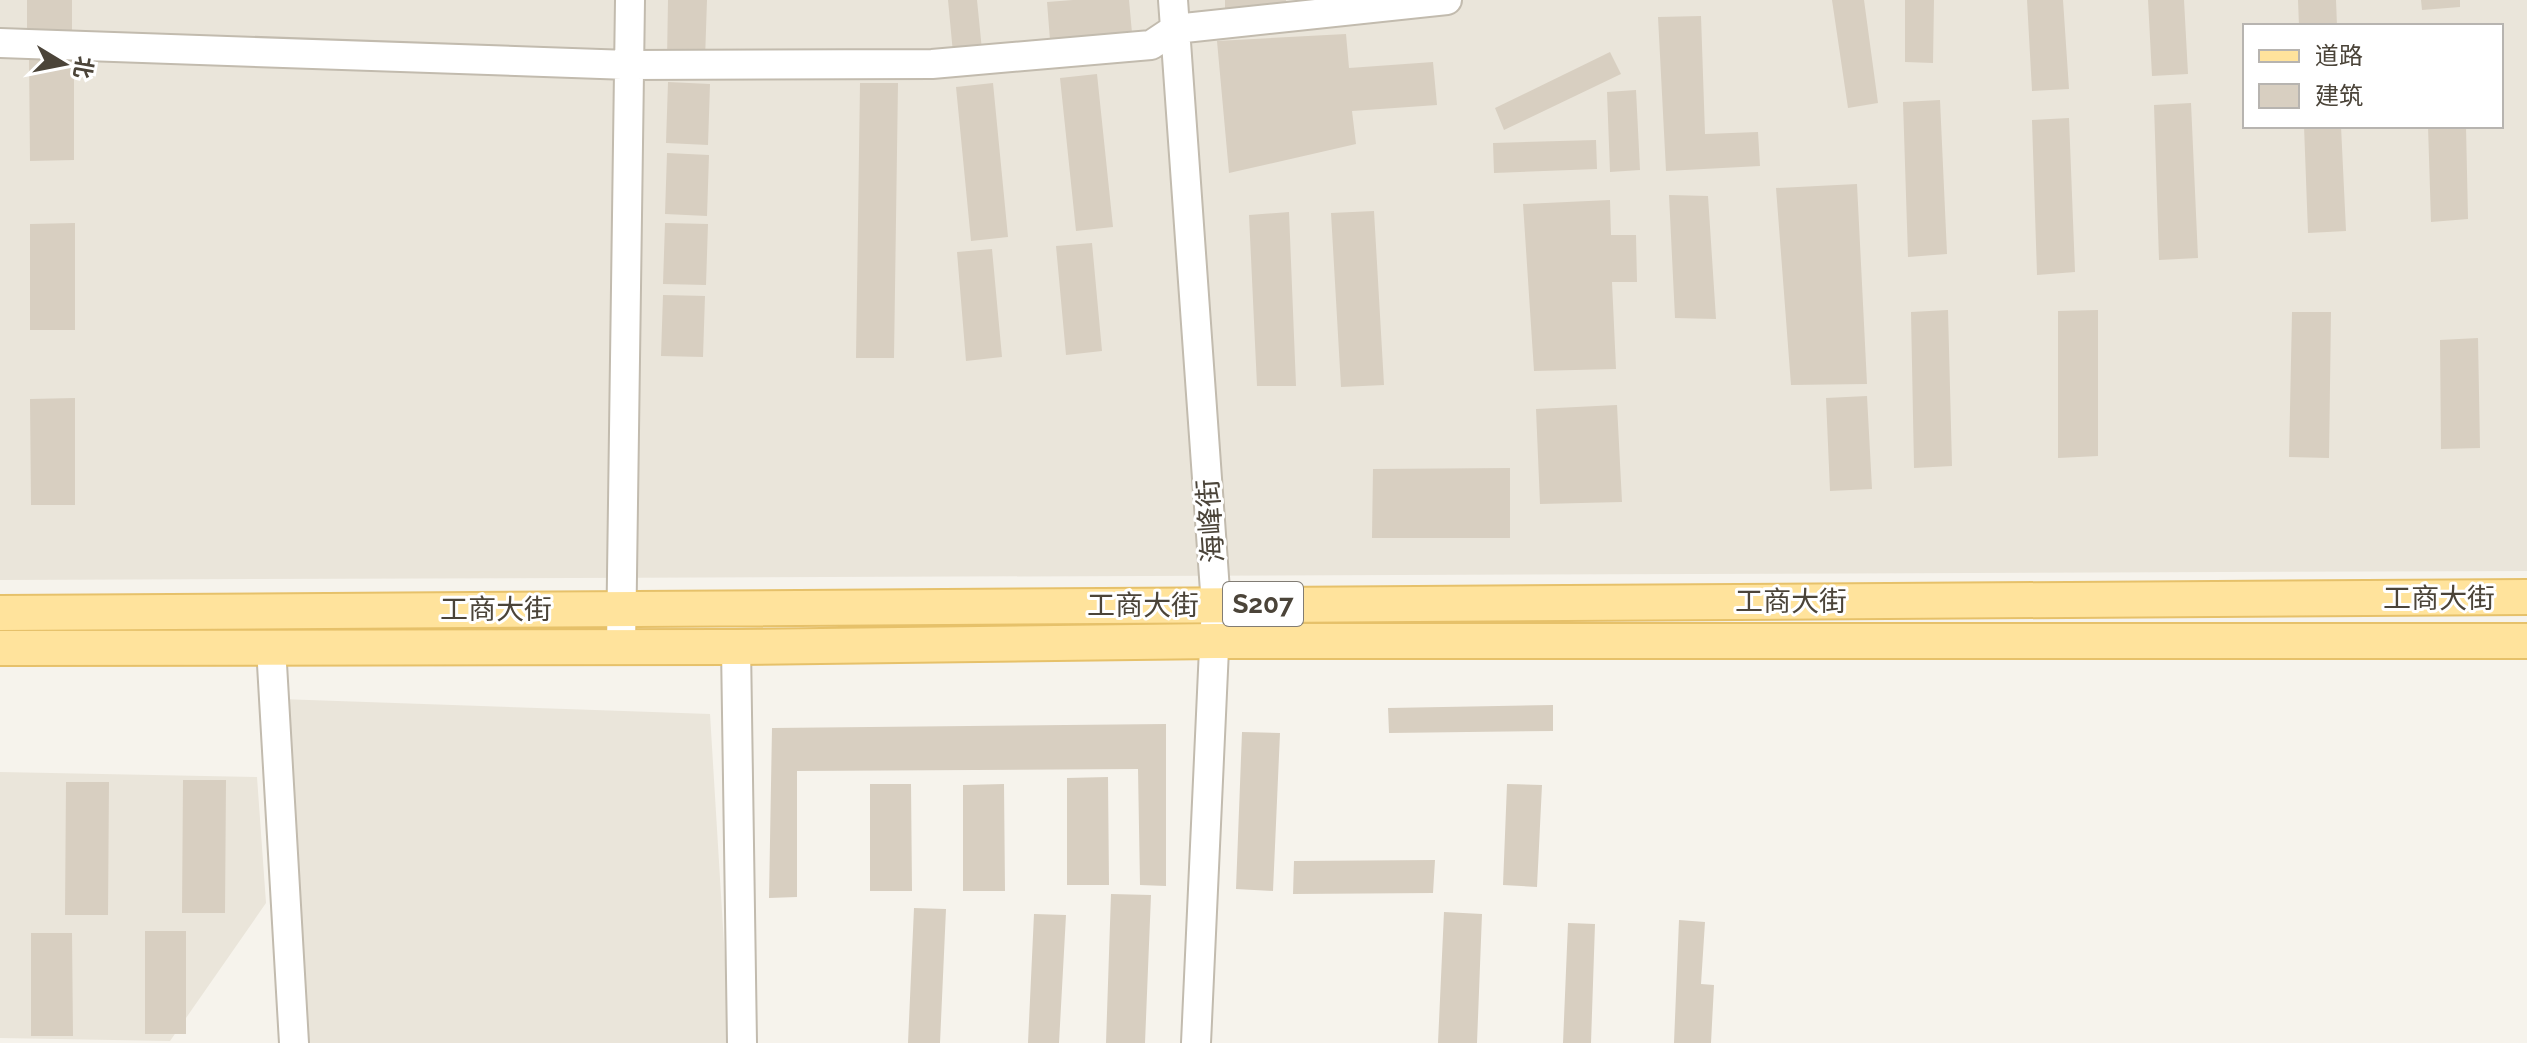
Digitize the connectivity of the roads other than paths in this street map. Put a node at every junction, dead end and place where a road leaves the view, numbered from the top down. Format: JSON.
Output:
{"nodes":[{"id":1,"x":630,"y":0,"type":"edge"},
{"id":2,"x":1173,"y":0,"type":"edge"},
{"id":3,"x":1447,"y":0,"type":"edge"},
{"id":4,"x":1175,"y":29,"type":"junction"},
{"id":5,"x":0,"y":43,"type":"edge"},
{"id":6,"x":629,"y":65,"type":"junction"},
{"id":7,"x":2527,"y":597,"type":"edge"},
{"id":8,"x":1216,"y":605,"type":"junction"},
{"id":9,"x":621,"y":608,"type":"junction"},
{"id":10,"x":0,"y":613,"type":"edge"},
{"id":11,"x":1215,"y":641,"type":"junction"},
{"id":12,"x":2527,"y":641,"type":"edge"},
{"id":13,"x":271,"y":647,"type":"junction"},
{"id":14,"x":621,"y":647,"type":"junction"},
{"id":15,"x":736,"y":647,"type":"junction"},
{"id":16,"x":0,"y":648,"type":"edge"},
{"id":17,"x":294,"y":1043,"type":"edge"},
{"id":18,"x":742,"y":1043,"type":"edge"},
{"id":19,"x":1196,"y":1043,"type":"edge"}],
"edges":[{"from":1,"to":6,"type":"street"},
{"from":2,"to":4,"type":"street","name":"海峰街"},
{"from":3,"to":4,"type":"street"},
{"from":4,"to":6,"type":"street"},
{"from":4,"to":8,"type":"street","name":"海峰街"},
{"from":5,"to":6,"type":"street"},
{"from":6,"to":9,"type":"street"},
{"from":7,"to":8,"type":"main road","name":"工商大街","number":"S207"},
{"from":8,"to":9,"type":"main road","name":"工商大街","number":"S207"},
{"from":8,"to":11,"type":"street","name":"海峰街"},
{"from":9,"to":10,"type":"main road","name":"工商大街","number":"S207"},
{"from":9,"to":14,"type":"street"},
{"from":11,"to":12,"type":"main road","name":"工商大街","number":"S207"},
{"from":11,"to":15,"type":"main road","name":"工商大街","number":"S207"},
{"from":11,"to":19,"type":"street","name":"海峰街"},
{"from":13,"to":14,"type":"main road","name":"工商大街","number":"S207"},
{"from":13,"to":16,"type":"main road","name":"工商大街","number":"S207"},
{"from":13,"to":17,"type":"street"},
{"from":14,"to":15,"type":"main road","name":"工商大街","number":"S207"},
{"from":15,"to":18,"type":"street"}]}
